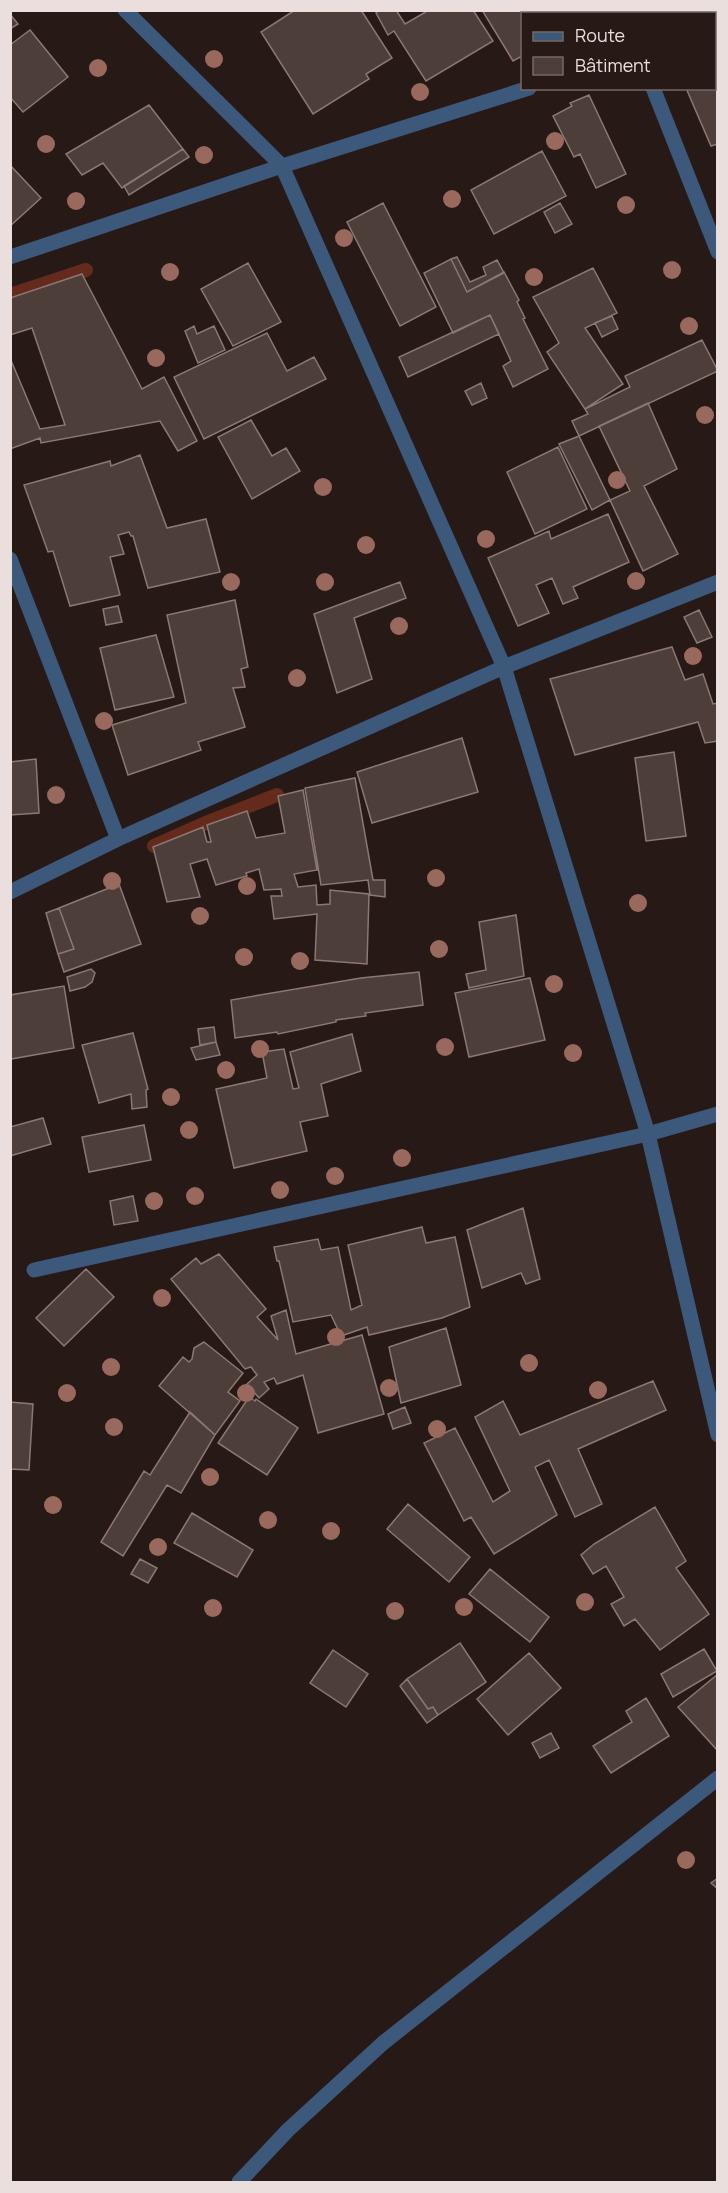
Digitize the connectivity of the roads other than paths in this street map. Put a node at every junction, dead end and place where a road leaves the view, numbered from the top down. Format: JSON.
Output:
{"nodes":[{"id":1,"x":125,"y":10,"type":"edge"},
{"id":2,"x":523,"y":90,"type":"edge"},
{"id":3,"x":654,"y":90,"type":"edge"},
{"id":4,"x":282,"y":166,"type":"junction"},
{"id":5,"x":717,"y":252,"type":"edge"},
{"id":6,"x":10,"y":257,"type":"edge"},
{"id":7,"x":10,"y":559,"type":"edge"},
{"id":8,"x":717,"y":582,"type":"edge"},
{"id":9,"x":504,"y":667,"type":"junction"},
{"id":10,"x":118,"y":839,"type":"junction"},
{"id":11,"x":10,"y":892,"type":"edge"},
{"id":12,"x":717,"y":1114,"type":"edge"},
{"id":13,"x":648,"y":1134,"type":"junction"},
{"id":14,"x":34,"y":1270,"type":"dead end"},
{"id":15,"x":717,"y":1435,"type":"edge"},
{"id":16,"x":717,"y":1778,"type":"edge"},
{"id":17,"x":239,"y":2182,"type":"edge"}],
"edges":[{"from":1,"to":4,"type":"street"},
{"from":2,"to":4,"type":"street"},
{"from":3,"to":5,"type":"street"},
{"from":4,"to":6,"type":"street"},
{"from":4,"to":9,"type":"street"},
{"from":7,"to":10,"type":"street"},
{"from":8,"to":9,"type":"street"},
{"from":9,"to":10,"type":"street"},
{"from":9,"to":13,"type":"street"},
{"from":10,"to":11,"type":"street"},
{"from":12,"to":13,"type":"street"},
{"from":13,"to":14,"type":"street"},
{"from":13,"to":15,"type":"street"},
{"from":16,"to":17,"type":"street"}]}
